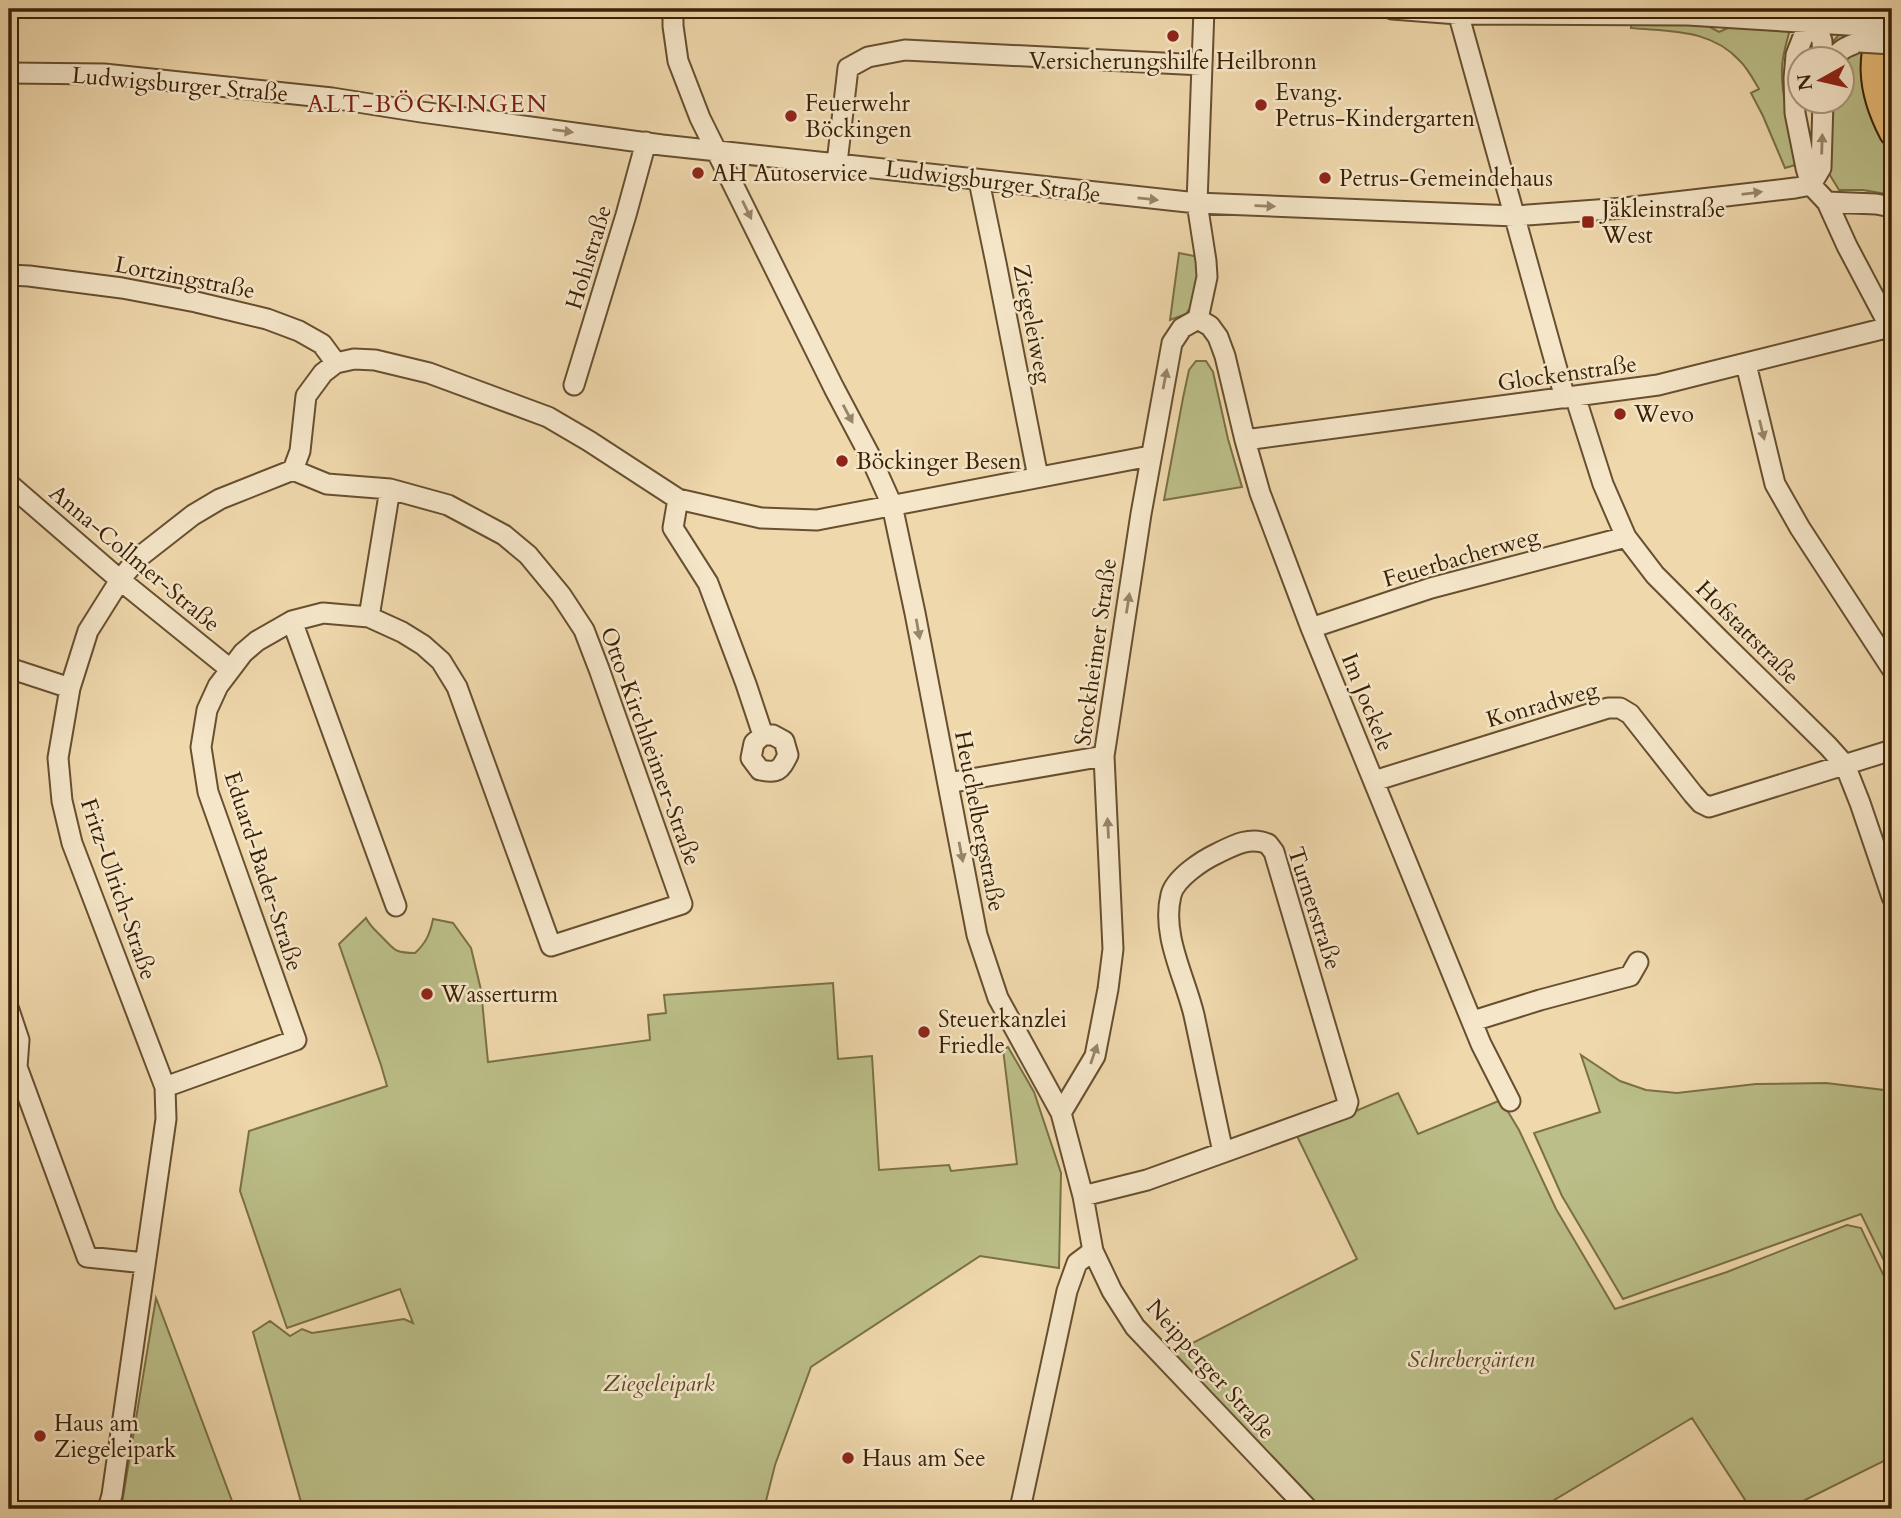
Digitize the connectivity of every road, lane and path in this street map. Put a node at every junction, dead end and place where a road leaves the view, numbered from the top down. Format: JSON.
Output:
{"nodes":[{"id":1,"x":673,"y":9,"type":"edge"},
{"id":2,"x":1205,"y":9,"type":"edge"},
{"id":3,"x":1392,"y":9,"type":"edge"},
{"id":4,"x":1892,"y":9,"type":"edge"},
{"id":5,"x":1457,"y":11,"type":"edge"},
{"id":6,"x":1687,"y":12,"type":"edge"},
{"id":7,"x":1816,"y":23,"type":"junction"},
{"id":8,"x":1892,"y":30,"type":"edge"},
{"id":9,"x":1861,"y":34,"type":"junction"},
{"id":10,"x":1892,"y":44,"type":"edge"},
{"id":11,"x":1822,"y":46,"type":"edge"},
{"id":12,"x":1847,"y":46,"type":"edge"},
{"id":13,"x":1202,"y":65,"type":"junction"},
{"id":14,"x":9,"y":73,"type":"edge"},
{"id":15,"x":1823,"y":116,"type":"edge"},
{"id":16,"x":1892,"y":133,"type":"edge"},
{"id":17,"x":646,"y":142,"type":"junction"},
{"id":18,"x":715,"y":150,"type":"junction"},
{"id":19,"x":837,"y":163,"type":"junction"},
{"id":20,"x":979,"y":181,"type":"junction"},
{"id":21,"x":1811,"y":185,"type":"junction"},
{"id":22,"x":1827,"y":202,"type":"junction"},
{"id":23,"x":1197,"y":204,"type":"junction"},
{"id":24,"x":1892,"y":207,"type":"edge"},
{"id":25,"x":1514,"y":216,"type":"junction"},
{"id":26,"x":9,"y":275,"type":"edge"},
{"id":27,"x":1198,"y":319,"type":"junction"},
{"id":28,"x":1891,"y":329,"type":"edge"},
{"id":29,"x":336,"y":363,"type":"junction"},
{"id":30,"x":1746,"y":364,"type":"junction"},
{"id":31,"x":574,"y":385,"type":"dead end"},
{"id":32,"x":1570,"y":397,"type":"junction"},
{"id":33,"x":1245,"y":440,"type":"junction"},
{"id":34,"x":1150,"y":456,"type":"junction"},
{"id":35,"x":293,"y":470,"type":"junction"},
{"id":36,"x":1038,"y":477,"type":"junction"},
{"id":37,"x":9,"y":484,"type":"edge"},
{"id":38,"x":390,"y":489,"type":"junction"},
{"id":39,"x":678,"y":499,"type":"junction"},
{"id":40,"x":892,"y":505,"type":"junction"},
{"id":41,"x":1626,"y":537,"type":"junction"},
{"id":42,"x":120,"y":580,"type":"junction"},
{"id":43,"x":369,"y":617,"type":"junction"},
{"id":44,"x":292,"y":621,"type":"junction"},
{"id":45,"x":1311,"y":628,"type":"junction"},
{"id":46,"x":9,"y":668,"type":"edge"},
{"id":47,"x":230,"y":669,"type":"junction"},
{"id":48,"x":1892,"y":669,"type":"edge"},
{"id":49,"x":70,"y":688,"type":"junction"},
{"id":50,"x":763,"y":735,"type":"dead end"},
{"id":51,"x":1892,"y":750,"type":"edge"},
{"id":52,"x":1104,"y":756,"type":"junction"},
{"id":53,"x":1845,"y":765,"type":"junction"},
{"id":54,"x":1374,"y":781,"type":"junction"},
{"id":55,"x":948,"y":783,"type":"junction"},
{"id":56,"x":1892,"y":897,"type":"edge"},
{"id":57,"x":396,"y":906,"type":"dead end"},
{"id":58,"x":551,"y":946,"type":"joint"},
{"id":59,"x":1639,"y":962,"type":"dead end"},
{"id":60,"x":9,"y":1010,"type":"edge"},
{"id":61,"x":1473,"y":1021,"type":"junction"},
{"id":62,"x":165,"y":1087,"type":"junction"},
{"id":63,"x":1510,"y":1101,"type":"dead end"},
{"id":64,"x":1061,"y":1113,"type":"junction"},
{"id":65,"x":1223,"y":1152,"type":"junction"},
{"id":66,"x":1083,"y":1196,"type":"junction"},
{"id":67,"x":1093,"y":1251,"type":"junction"},
{"id":68,"x":145,"y":1264,"type":"junction"},
{"id":69,"x":108,"y":1509,"type":"edge"},
{"id":70,"x":1020,"y":1509,"type":"edge"},
{"id":71,"x":1308,"y":1509,"type":"edge"}],
"edges":[{"from":1,"to":18,"type":"street"},
{"from":2,"to":13,"type":"street"},
{"from":3,"to":5,"type":"street"},
{"from":4,"to":16,"type":"main road"},
{"from":5,"to":6,"type":"street"},
{"from":5,"to":25,"type":"street","name":"Hofstattstraße"},
{"from":6,"to":7,"type":"street"},
{"from":7,"to":9,"type":"street"},
{"from":7,"to":11,"type":"street"},
{"from":7,"to":21,"type":"street"},
{"from":8,"to":9,"type":"street","bridge":true},
{"from":9,"to":10,"type":"street","bridge":true},
{"from":9,"to":12,"type":"street"},
{"from":13,"to":19,"type":"street"},
{"from":13,"to":23,"type":"street"},
{"from":14,"to":17,"type":"street","name":"Ludwigsburger Straße","one_way":true},
{"from":21,"to":15,"type":"street","one_way":true},
{"from":17,"to":18,"type":"street","name":"Ludwigsburger Straße"},
{"from":17,"to":31,"type":"street","name":"Hohlstraße"},
{"from":18,"to":19,"type":"street","name":"Ludwigsburger Straße"},
{"from":18,"to":40,"type":"street","name":"Heuchelbergstraße","one_way":true},
{"from":19,"to":20,"type":"street","name":"Ludwigsburger Straße"},
{"from":20,"to":23,"type":"street","name":"Ludwigsburger Straße","one_way":true},
{"from":20,"to":36,"type":"street","name":"Ziegeleiweg"},
{"from":21,"to":22,"type":"street"},
{"from":25,"to":21,"type":"street","name":"Ludwigsburger Straße","one_way":true},
{"from":22,"to":24,"type":"street"},
{"from":22,"to":28,"type":"street"},
{"from":23,"to":25,"type":"street","name":"Ludwigsburger Straße","one_way":true},
{"from":23,"to":27,"type":"street"},
{"from":25,"to":32,"type":"street","name":"Hofstattstraße"},
{"from":26,"to":29,"type":"street","name":"Lortzingstraße"},
{"from":27,"to":33,"type":"street","name":"Im Jockele"},
{"from":34,"to":27,"type":"street","name":"Stockheimer Straße","one_way":true},
{"from":28,"to":30,"type":"street","name":"Glockenstraße"},
{"from":29,"to":35,"type":"street"},
{"from":29,"to":39,"type":"street"},
{"from":30,"to":32,"type":"street","name":"Glockenstraße"},
{"from":30,"to":48,"type":"street","one_way":true},
{"from":32,"to":33,"type":"street","name":"Glockenstraße"},
{"from":32,"to":41,"type":"street","name":"Hofstattstraße"},
{"from":33,"to":45,"type":"street","name":"Im Jockele"},
{"from":34,"to":36,"type":"street"},
{"from":52,"to":34,"type":"street","name":"Stockheimer Straße","one_way":true},
{"from":35,"to":38,"type":"street","name":"Otto-Kirchheimer-Straße"},
{"from":35,"to":42,"type":"street","name":"Fritz-Ulrich-Straße"},
{"from":36,"to":40,"type":"street"},
{"from":37,"to":42,"type":"street","name":"Anna-Collmer-Straße"},
{"from":38,"to":43,"type":"street"},
{"from":38,"to":58,"type":"street","name":"Otto-Kirchheimer-Straße"},
{"from":39,"to":40,"type":"street"},
{"from":39,"to":50,"type":"street"},
{"from":40,"to":55,"type":"street","name":"Heuchelbergstraße","one_way":true},
{"from":41,"to":45,"type":"street","name":"Feuerbacherweg"},
{"from":41,"to":53,"type":"street","name":"Hofstattstraße"},
{"from":42,"to":47,"type":"street","name":"Anna-Collmer-Straße"},
{"from":42,"to":49,"type":"street","name":"Fritz-Ulrich-Straße"},
{"from":43,"to":44,"type":"street","name":"Eduard-Bader-Straße"},
{"from":43,"to":58,"type":"street","name":"Eduard-Bader-Straße"},
{"from":44,"to":47,"type":"street","name":"Eduard-Bader-Straße"},
{"from":44,"to":57,"type":"street"},
{"from":45,"to":54,"type":"street","name":"Im Jockele"},
{"from":46,"to":49,"type":"street"},
{"from":47,"to":62,"type":"street","name":"Eduard-Bader-Straße"},
{"from":49,"to":62,"type":"street","name":"Fritz-Ulrich-Straße"},
{"from":51,"to":53,"type":"street"},
{"from":52,"to":55,"type":"street"},
{"from":64,"to":52,"type":"street","name":"Stockheimer Straße","one_way":true},
{"from":53,"to":54,"type":"street","name":"Konradweg"},
{"from":53,"to":56,"type":"street","name":"Hofstattstraße"},
{"from":54,"to":61,"type":"street","name":"Im Jockele"},
{"from":55,"to":64,"type":"street","name":"Heuchelbergstraße","one_way":true},
{"from":59,"to":61,"type":"street"},
{"from":60,"to":68,"type":"street"},
{"from":61,"to":63,"type":"street","name":"Im Jockele"},
{"from":62,"to":68,"type":"street","name":"Fritz-Ulrich-Straße"},
{"from":64,"to":66,"type":"street","name":"Heuchelbergstraße"},
{"from":65,"to":65,"type":"street","name":"Turnerstraße"},
{"from":65,"to":66,"type":"street","name":"Turnerstraße"},
{"from":66,"to":67,"type":"street","name":"Heuchelbergstraße"},
{"from":67,"to":70,"type":"street"},
{"from":67,"to":71,"type":"street","name":"Neipperger Straße"},
{"from":68,"to":69,"type":"street","name":"Fritz-Ulrich-Straße"}]}
